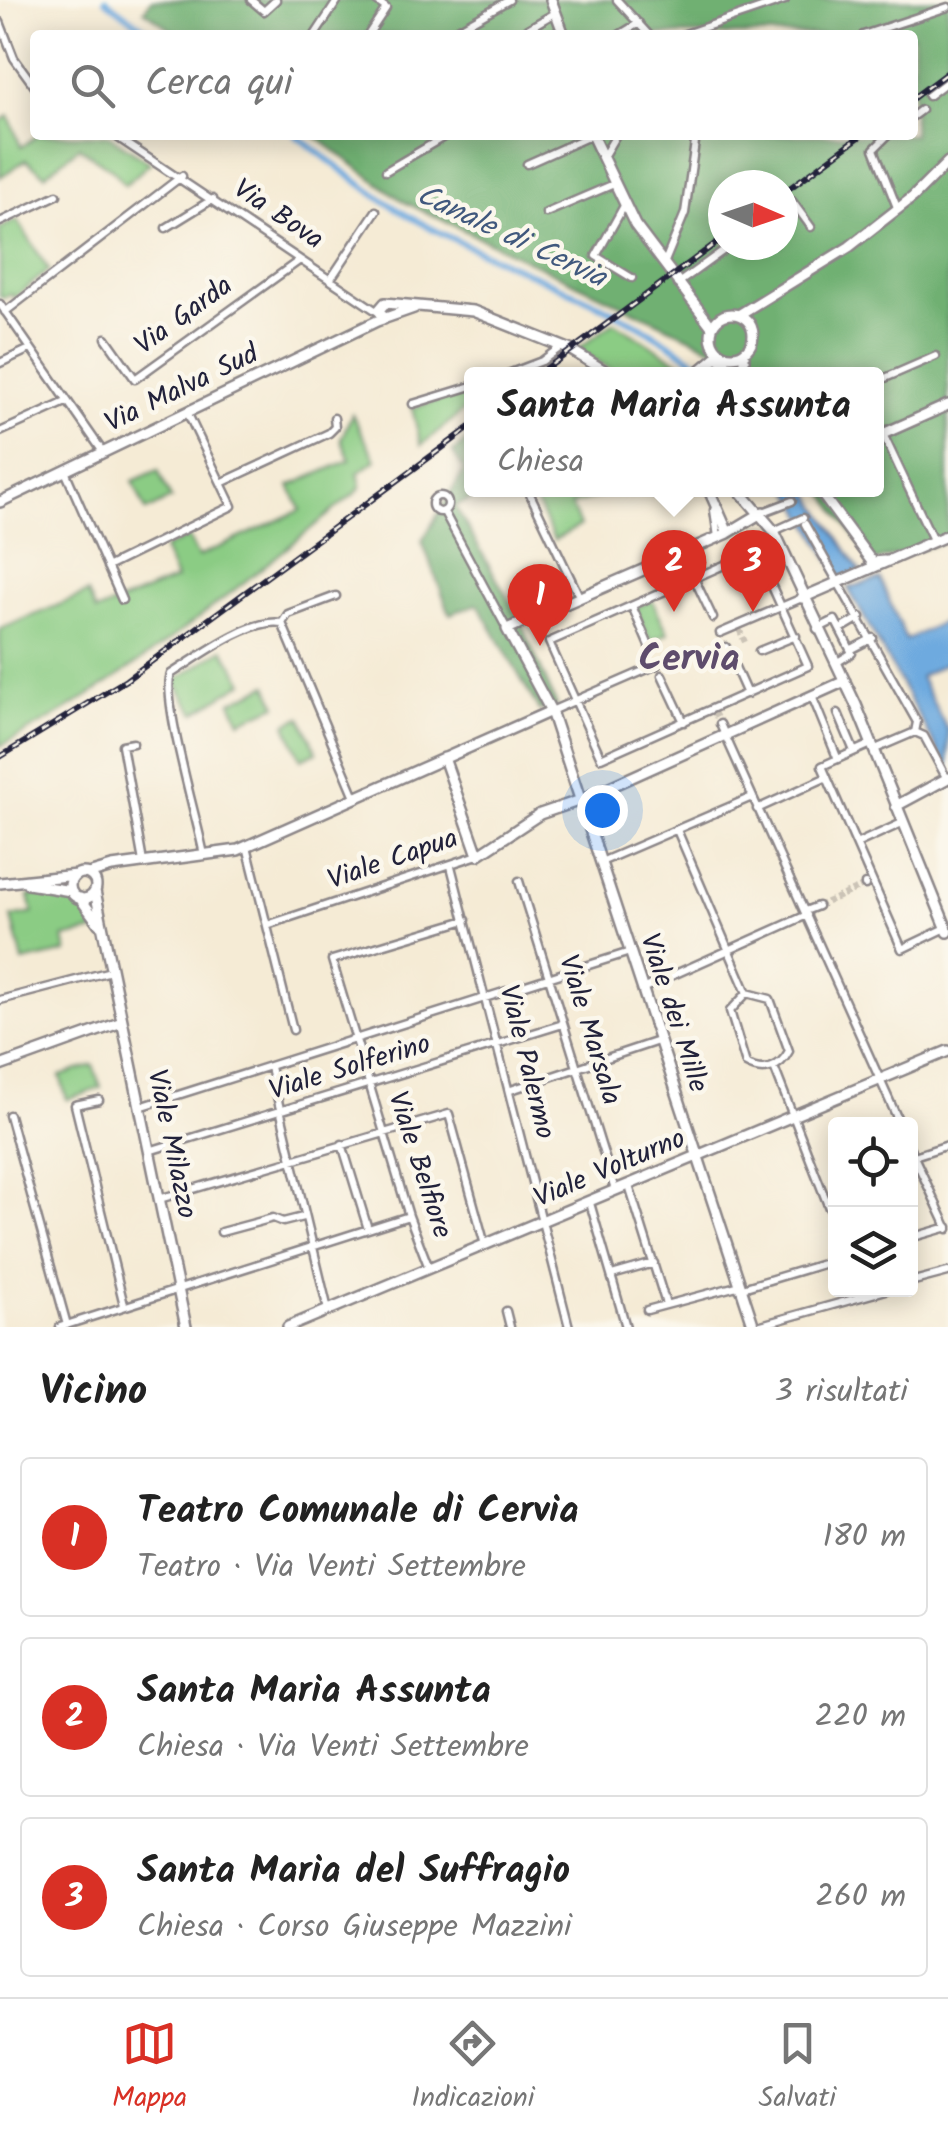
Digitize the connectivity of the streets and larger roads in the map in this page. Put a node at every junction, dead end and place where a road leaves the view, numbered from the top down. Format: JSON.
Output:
{"nodes":[{"id":1,"x":250,"y":0,"type":"edge"},
{"id":2,"x":276,"y":0,"type":"edge"},
{"id":3,"x":338,"y":0,"type":"edge"},
{"id":4,"x":375,"y":0,"type":"edge"},
{"id":5,"x":510,"y":0,"type":"edge"},
{"id":6,"x":551,"y":0,"type":"edge"},
{"id":7,"x":618,"y":0,"type":"edge"},
{"id":8,"x":785,"y":0,"type":"edge"},
{"id":9,"x":944,"y":5,"type":"edge"},
{"id":10,"x":556,"y":12,"type":"junction"},
{"id":11,"x":0,"y":22,"type":"edge"},
{"id":12,"x":640,"y":23,"type":"junction"},
{"id":13,"x":318,"y":30,"type":"edge"},
{"id":14,"x":371,"y":30,"type":"edge"},
{"id":15,"x":456,"y":30,"type":"edge"},
{"id":16,"x":526,"y":30,"type":"edge"},
{"id":17,"x":562,"y":30,"type":"edge"},
{"id":18,"x":627,"y":30,"type":"edge"},
{"id":19,"x":645,"y":30,"type":"edge"},
{"id":20,"x":697,"y":30,"type":"edge"},
{"id":21,"x":876,"y":30,"type":"edge"},
{"id":22,"x":30,"y":79,"type":"edge"},
{"id":23,"x":948,"y":81,"type":"edge"},
{"id":24,"x":928,"y":96,"type":"dead end"},
{"id":25,"x":921,"y":110,"type":"dead end"},
{"id":26,"x":918,"y":112,"type":"edge"},
{"id":27,"x":122,"y":140,"type":"edge"},
{"id":28,"x":439,"y":140,"type":"edge"},
{"id":29,"x":581,"y":140,"type":"edge"},
{"id":30,"x":594,"y":140,"type":"edge"},
{"id":31,"x":613,"y":140,"type":"edge"},
{"id":32,"x":695,"y":140,"type":"edge"},
{"id":33,"x":883,"y":140,"type":"edge"},
{"id":34,"x":603,"y":158,"type":"junction"},
{"id":35,"x":948,"y":162,"type":"edge"},
{"id":36,"x":526,"y":164,"type":"dead end"},
{"id":37,"x":386,"y":171,"type":"dead end"},
{"id":38,"x":182,"y":176,"type":"junction"},
{"id":39,"x":614,"y":184,"type":"junction"},
{"id":40,"x":56,"y":194,"type":"dead end"},
{"id":41,"x":213,"y":199,"type":"junction"},
{"id":42,"x":625,"y":204,"type":"junction"},
{"id":43,"x":798,"y":209,"type":"edge"},
{"id":44,"x":898,"y":210,"type":"junction"},
{"id":45,"x":376,"y":211,"type":"dead end"},
{"id":46,"x":546,"y":213,"type":"dead end"},
{"id":47,"x":0,"y":222,"type":"edge"},
{"id":48,"x":811,"y":227,"type":"dead end"},
{"id":49,"x":166,"y":228,"type":"dead end"},
{"id":50,"x":644,"y":238,"type":"junction"},
{"id":51,"x":300,"y":260,"type":"junction"},
{"id":52,"x":710,"y":260,"type":"edge"},
{"id":53,"x":664,"y":265,"type":"junction"},
{"id":54,"x":332,"y":277,"type":"junction"},
{"id":55,"x":632,"y":278,"type":"dead end"},
{"id":56,"x":676,"y":284,"type":"junction"},
{"id":57,"x":3,"y":308,"type":"edge"},
{"id":58,"x":754,"y":308,"type":"junction"},
{"id":59,"x":698,"y":310,"type":"junction"},
{"id":60,"x":387,"y":311,"type":"junction"},
{"id":61,"x":740,"y":314,"type":"junction"},
{"id":62,"x":719,"y":318,"type":"junction"},
{"id":63,"x":750,"y":324,"type":"junction"},
{"id":64,"x":712,"y":328,"type":"junction"},
{"id":65,"x":106,"y":338,"type":"dead end"},
{"id":66,"x":562,"y":346,"type":"junction"},
{"id":67,"x":30,"y":348,"type":"junction"},
{"id":68,"x":719,"y":353,"type":"junction"},
{"id":69,"x":744,"y":353,"type":"junction"},
{"id":70,"x":936,"y":356,"type":"dead end"},
{"id":71,"x":0,"y":362,"type":"edge"},
{"id":72,"x":526,"y":367,"type":"edge"},
{"id":73,"x":598,"y":367,"type":"edge"},
{"id":74,"x":704,"y":367,"type":"edge"},
{"id":75,"x":734,"y":367,"type":"edge"},
{"id":76,"x":734,"y":367,"type":"edge"},
{"id":77,"x":742,"y":367,"type":"edge"},
{"id":78,"x":884,"y":379,"type":"edge"},
{"id":79,"x":464,"y":388,"type":"edge"},
{"id":80,"x":66,"y":402,"type":"junction"},
{"id":81,"x":413,"y":404,"type":"dead end"},
{"id":82,"x":948,"y":406,"type":"edge"},
{"id":83,"x":188,"y":412,"type":"junction"},
{"id":84,"x":334,"y":418,"type":"dead end"},
{"id":85,"x":0,"y":432,"type":"edge"},
{"id":86,"x":884,"y":434,"type":"edge"},
{"id":87,"x":884,"y":444,"type":"edge"},
{"id":88,"x":103,"y":452,"type":"junction"},
{"id":89,"x":65,"y":471,"type":"junction"},
{"id":90,"x":221,"y":483,"type":"junction"},
{"id":91,"x":531,"y":497,"type":"edge"},
{"id":92,"x":712,"y":497,"type":"edge"},
{"id":93,"x":747,"y":497,"type":"edge"},
{"id":94,"x":823,"y":497,"type":"edge"},
{"id":95,"x":792,"y":500,"type":"dead end"},
{"id":96,"x":0,"y":502,"type":"edge"},
{"id":97,"x":444,"y":512,"type":"dead end"},
{"id":98,"x":763,"y":512,"type":"junction"},
{"id":99,"x":774,"y":531,"type":"junction"},
{"id":100,"x":723,"y":535,"type":"junction"},
{"id":101,"x":948,"y":535,"type":"edge"},
{"id":102,"x":934,"y":542,"type":"junction"},
{"id":103,"x":890,"y":561,"type":"junction"},
{"id":104,"x":108,"y":568,"type":"junction"},
{"id":105,"x":694,"y":578,"type":"junction"},
{"id":106,"x":840,"y":582,"type":"junction"},
{"id":107,"x":336,"y":596,"type":"dead end"},
{"id":108,"x":802,"y":598,"type":"junction"},
{"id":109,"x":581,"y":599,"type":"junction"},
{"id":110,"x":122,"y":600,"type":"dead end"},
{"id":111,"x":632,"y":606,"type":"junction"},
{"id":112,"x":782,"y":607,"type":"junction"},
{"id":113,"x":861,"y":617,"type":"junction"},
{"id":114,"x":713,"y":618,"type":"dead end"},
{"id":115,"x":282,"y":623,"type":"junction"},
{"id":116,"x":507,"y":629,"type":"junction"},
{"id":117,"x":817,"y":629,"type":"junction"},
{"id":118,"x":842,"y":629,"type":"junction"},
{"id":119,"x":720,"y":633,"type":"dead end"},
{"id":120,"x":796,"y":636,"type":"junction"},
{"id":121,"x":872,"y":638,"type":"junction"},
{"id":122,"x":649,"y":646,"type":"dead end"},
{"id":123,"x":726,"y":646,"type":"dead end"},
{"id":124,"x":852,"y":649,"type":"junction"},
{"id":125,"x":759,"y":652,"type":"dead end"},
{"id":126,"x":836,"y":663,"type":"junction"},
{"id":127,"x":657,"y":665,"type":"dead end"},
{"id":128,"x":662,"y":675,"type":"dead end"},
{"id":129,"x":845,"y":681,"type":"junction"},
{"id":130,"x":747,"y":694,"type":"junction"},
{"id":131,"x":812,"y":695,"type":"junction"},
{"id":132,"x":575,"y":702,"type":"junction"},
{"id":133,"x":551,"y":712,"type":"junction"},
{"id":134,"x":838,"y":713,"type":"dead end"},
{"id":135,"x":684,"y":722,"type":"junction"},
{"id":136,"x":722,"y":729,"type":"junction"},
{"id":137,"x":915,"y":732,"type":"junction"},
{"id":138,"x":133,"y":743,"type":"dead end"},
{"id":139,"x":872,"y":747,"type":"junction"},
{"id":140,"x":854,"y":751,"type":"junction"},
{"id":141,"x":836,"y":755,"type":"dead end"},
{"id":142,"x":444,"y":758,"type":"junction"},
{"id":143,"x":827,"y":777,"type":"junction"},
{"id":144,"x":948,"y":779,"type":"edge"},
{"id":145,"x":752,"y":798,"type":"junction"},
{"id":146,"x":356,"y":799,"type":"junction"},
{"id":147,"x":581,"y":800,"type":"junction"},
{"id":148,"x":896,"y":806,"type":"junction"},
{"id":149,"x":757,"y":809,"type":"junction"},
{"id":150,"x":902,"y":823,"type":"junction"},
{"id":151,"x":676,"y":830,"type":"junction"},
{"id":152,"x":856,"y":844,"type":"junction"},
{"id":153,"x":247,"y":846,"type":"junction"},
{"id":154,"x":204,"y":855,"type":"junction"},
{"id":155,"x":478,"y":855,"type":"junction"},
{"id":156,"x":601,"y":862,"type":"junction"},
{"id":157,"x":141,"y":864,"type":"junction"},
{"id":158,"x":451,"y":866,"type":"junction"},
{"id":159,"x":82,"y":875,"type":"junction"},
{"id":160,"x":519,"y":880,"type":"dead end"},
{"id":161,"x":2,"y":883,"type":"edge"},
{"id":162,"x":95,"y":888,"type":"junction"},
{"id":163,"x":75,"y":894,"type":"junction"},
{"id":164,"x":818,"y":906,"type":"tunnel mouth"},
{"id":165,"x":806,"y":913,"type":"junction"},
{"id":166,"x":466,"y":920,"type":"junction"},
{"id":167,"x":267,"y":925,"type":"junction"},
{"id":168,"x":947,"y":930,"type":"edge"},
{"id":169,"x":105,"y":941,"type":"junction"},
{"id":170,"x":728,"y":951,"type":"junction"},
{"id":171,"x":630,"y":952,"type":"junction"},
{"id":172,"x":111,"y":971,"type":"junction"},
{"id":173,"x":550,"y":980,"type":"junction"},
{"id":174,"x":642,"y":988,"type":"junction"},
{"id":175,"x":748,"y":993,"type":"junction"},
{"id":176,"x":0,"y":1000,"type":"edge"},
{"id":177,"x":487,"y":1001,"type":"junction"},
{"id":178,"x":122,"y":1022,"type":"junction"},
{"id":179,"x":563,"y":1024,"type":"junction"},
{"id":180,"x":293,"y":1030,"type":"dead end"},
{"id":181,"x":658,"y":1041,"type":"junction"},
{"id":182,"x":357,"y":1042,"type":"junction"},
{"id":183,"x":499,"y":1047,"type":"junction"},
{"id":184,"x":948,"y":1050,"type":"edge"},
{"id":185,"x":0,"y":1066,"type":"edge"},
{"id":186,"x":270,"y":1067,"type":"junction"},
{"id":187,"x":774,"y":1068,"type":"junction"},
{"id":188,"x":578,"y":1070,"type":"junction"},
{"id":189,"x":881,"y":1082,"type":"junction"},
{"id":190,"x":370,"y":1085,"type":"junction"},
{"id":191,"x":511,"y":1090,"type":"junction"},
{"id":192,"x":100,"y":1100,"type":"dead end"},
{"id":193,"x":140,"y":1107,"type":"junction"},
{"id":194,"x":279,"y":1113,"type":"junction"},
{"id":195,"x":9,"y":1114,"type":"dead end"},
{"id":196,"x":794,"y":1117,"type":"junction"},
{"id":197,"x":897,"y":1117,"type":"edge"},
{"id":198,"x":384,"y":1131,"type":"junction"},
{"id":199,"x":342,"y":1144,"type":"junction"},
{"id":200,"x":948,"y":1145,"type":"edge"},
{"id":201,"x":149,"y":1151,"type":"junction"},
{"id":202,"x":918,"y":1151,"type":"edge"},
{"id":203,"x":696,"y":1157,"type":"junction"},
{"id":204,"x":289,"y":1160,"type":"junction"},
{"id":205,"x":918,"y":1164,"type":"edge"},
{"id":206,"x":630,"y":1186,"type":"junction"},
{"id":207,"x":616,"y":1192,"type":"junction"},
{"id":208,"x":159,"y":1199,"type":"junction"},
{"id":209,"x":590,"y":1203,"type":"junction"},
{"id":210,"x":829,"y":1207,"type":"edge"},
{"id":211,"x":409,"y":1216,"type":"junction"},
{"id":212,"x":303,"y":1217,"type":"junction"},
{"id":213,"x":542,"y":1222,"type":"junction"},
{"id":214,"x":948,"y":1227,"type":"edge"},
{"id":215,"x":368,"y":1229,"type":"junction"},
{"id":216,"x":222,"y":1232,"type":"dead end"},
{"id":217,"x":918,"y":1236,"type":"edge"},
{"id":218,"x":485,"y":1245,"type":"junction"},
{"id":219,"x":310,"y":1246,"type":"junction"},
{"id":220,"x":828,"y":1262,"type":"edge"},
{"id":221,"x":654,"y":1263,"type":"junction"},
{"id":222,"x":429,"y":1268,"type":"junction"},
{"id":223,"x":948,"y":1272,"type":"edge"},
{"id":224,"x":611,"y":1275,"type":"junction"},
{"id":225,"x":918,"y":1280,"type":"edge"},
{"id":226,"x":178,"y":1288,"type":"junction"},
{"id":227,"x":738,"y":1288,"type":"junction"},
{"id":228,"x":861,"y":1297,"type":"edge"},
{"id":229,"x":666,"y":1304,"type":"junction"},
{"id":230,"x":124,"y":1306,"type":"junction"},
{"id":231,"x":328,"y":1310,"type":"junction"},
{"id":232,"x":647,"y":1310,"type":"dead end"},
{"id":233,"x":506,"y":1311,"type":"dead end"},
{"id":234,"x":65,"y":1326,"type":"edge"},
{"id":235,"x":186,"y":1327,"type":"edge"},
{"id":236,"x":288,"y":1327,"type":"edge"},
{"id":237,"x":510,"y":1327,"type":"edge"},
{"id":238,"x":569,"y":1327,"type":"edge"},
{"id":239,"x":626,"y":1327,"type":"edge"},
{"id":240,"x":754,"y":1327,"type":"edge"}],
"edges":[{"from":1,"to":2,"type":"street"},
{"from":3,"to":13,"type":"street"},
{"from":4,"to":14,"type":"street"},
{"from":5,"to":15,"type":"street"},
{"from":6,"to":10,"type":"street"},
{"from":7,"to":12,"type":"street"},
{"from":8,"to":20,"type":"street"},
{"from":9,"to":21,"type":"street"},
{"from":10,"to":16,"type":"street"},
{"from":10,"to":17,"type":"street"},
{"from":11,"to":22,"type":"street"},
{"from":12,"to":18,"type":"street"},
{"from":12,"to":19,"type":"street"},
{"from":23,"to":24,"type":"street"},
{"from":25,"to":26,"type":"street"},
{"from":27,"to":38,"type":"street","name":"Via Bova"},
{"from":28,"to":37,"type":"street"},
{"from":29,"to":36,"type":"street"},
{"from":30,"to":34,"type":"street"},
{"from":31,"to":34,"type":"street"},
{"from":32,"to":53,"type":"street"},
{"from":33,"to":44,"type":"street"},
{"from":34,"to":39,"type":"street"},
{"from":35,"to":44,"type":"street"},
{"from":38,"to":41,"type":"street","name":"Via Bova"},
{"from":38,"to":57,"type":"street"},
{"from":39,"to":42,"type":"street"},
{"from":39,"to":46,"type":"street"},
{"from":40,"to":47,"type":"street"},
{"from":41,"to":49,"type":"street"},
{"from":41,"to":51,"type":"street","name":"Via Bova"},
{"from":42,"to":50,"type":"street"},
{"from":42,"to":55,"type":"street"},
{"from":43,"to":48,"type":"street"},
{"from":44,"to":58,"type":"street"},
{"from":45,"to":54,"type":"street"},
{"from":50,"to":53,"type":"street"},
{"from":50,"to":56,"type":"street"},
{"from":51,"to":54,"type":"street","name":"Via Bova"},
{"from":51,"to":65,"type":"street","name":"Via Garda"},
{"from":52,"to":56,"type":"street"},
{"from":53,"to":56,"type":"street"},
{"from":54,"to":60,"type":"street","name":"Via Bova"},
{"from":56,"to":59,"type":"street"},
{"from":57,"to":67,"type":"street"},
{"from":58,"to":61,"type":"street"},
{"from":58,"to":63,"type":"street"},
{"from":59,"to":62,"type":"street"},
{"from":59,"to":64,"type":"street"},
{"from":60,"to":66,"type":"street","name":"Via Malva Sud"},
{"from":60,"to":83,"type":"street","name":"Via Malva Sud"},
{"from":61,"to":62,"type":"street"},
{"from":61,"to":63,"type":"street"},
{"from":62,"to":64,"type":"street"},
{"from":63,"to":69,"type":"street"},
{"from":64,"to":68,"type":"street"},
{"from":66,"to":72,"type":"street"},
{"from":66,"to":73,"type":"street","name":"Via Malva Sud"},
{"from":67,"to":71,"type":"street"},
{"from":67,"to":80,"type":"street"},
{"from":68,"to":69,"type":"street"},
{"from":68,"to":74,"type":"street"},
{"from":68,"to":75,"type":"street"},
{"from":68,"to":76,"type":"street"},
{"from":69,"to":77,"type":"street"},
{"from":70,"to":78,"type":"street"},
{"from":79,"to":81,"type":"street"},
{"from":80,"to":85,"type":"street"},
{"from":80,"to":88,"type":"street"},
{"from":82,"to":86,"type":"street"},
{"from":83,"to":88,"type":"street","name":"Via Malva Sud"},
{"from":83,"to":90,"type":"street"},
{"from":84,"to":90,"type":"street"},
{"from":87,"to":102,"type":"street"},
{"from":88,"to":89,"type":"street","name":"Via Malva Sud"},
{"from":89,"to":96,"type":"street","name":"Via Malva Sud"},
{"from":89,"to":104,"type":"street"},
{"from":90,"to":104,"type":"street"},
{"from":91,"to":109,"type":"street"},
{"from":92,"to":100,"type":"street"},
{"from":93,"to":98,"type":"street"},
{"from":94,"to":103,"type":"street"},
{"from":95,"to":98,"type":"street"},
{"from":97,"to":116,"type":"street"},
{"from":98,"to":99,"type":"street"},
{"from":98,"to":100,"type":"street"},
{"from":99,"to":106,"type":"street"},
{"from":99,"to":108,"type":"street"},
{"from":100,"to":109,"type":"street"},
{"from":101,"to":102,"type":"street"},
{"from":102,"to":103,"type":"street"},
{"from":103,"to":106,"type":"street"},
{"from":104,"to":110,"type":"street"},
{"from":105,"to":111,"type":"street"},
{"from":105,"to":112,"type":"street"},
{"from":105,"to":114,"type":"street"},
{"from":106,"to":108,"type":"street"},
{"from":106,"to":113,"type":"street"},
{"from":107,"to":115,"type":"street"},
{"from":108,"to":112,"type":"street"},
{"from":108,"to":117,"type":"street"},
{"from":109,"to":116,"type":"street"},
{"from":111,"to":122,"type":"street"},
{"from":111,"to":132,"type":"street"},
{"from":112,"to":119,"type":"street"},
{"from":112,"to":120,"type":"street"},
{"from":113,"to":118,"type":"street"},
{"from":113,"to":121,"type":"street"},
{"from":115,"to":146,"type":"street"},
{"from":115,"to":154,"type":"street"},
{"from":116,"to":133,"type":"street","name":"Viale dei Mille"},
{"from":117,"to":118,"type":"street"},
{"from":117,"to":126,"type":"street"},
{"from":118,"to":124,"type":"street"},
{"from":120,"to":125,"type":"street"},
{"from":120,"to":130,"type":"street"},
{"from":121,"to":124,"type":"street"},
{"from":121,"to":137,"type":"street"},
{"from":123,"to":130,"type":"street"},
{"from":124,"to":126,"type":"street"},
{"from":126,"to":129,"type":"street"},
{"from":127,"to":132,"type":"street"},
{"from":128,"to":135,"type":"street"},
{"from":129,"to":131,"type":"street","name":"Viale Capua"},
{"from":129,"to":139,"type":"street"},
{"from":130,"to":135,"type":"street"},
{"from":131,"to":136,"type":"street","name":"Viale Capua"},
{"from":131,"to":141,"type":"street"},
{"from":132,"to":133,"type":"street"},
{"from":132,"to":135,"type":"street"},
{"from":133,"to":142,"type":"street"},
{"from":133,"to":147,"type":"street","name":"Viale dei Mille"},
{"from":134,"to":140,"type":"street"},
{"from":136,"to":145,"type":"street"},
{"from":136,"to":147,"type":"street","name":"Viale Capua"},
{"from":137,"to":139,"type":"street"},
{"from":137,"to":144,"type":"street"},
{"from":138,"to":157,"type":"street"},
{"from":139,"to":140,"type":"street"},
{"from":139,"to":148,"type":"street"},
{"from":140,"to":143,"type":"street"},
{"from":142,"to":146,"type":"street"},
{"from":142,"to":155,"type":"street"},
{"from":143,"to":149,"type":"street"},
{"from":143,"to":152,"type":"street"},
{"from":144,"to":148,"type":"street"},
{"from":145,"to":149,"type":"street"},
{"from":145,"to":151,"type":"street"},
{"from":146,"to":153,"type":"street"},
{"from":147,"to":155,"type":"street","name":"Viale Capua"},
{"from":147,"to":156,"type":"street","name":"Viale dei Mille"},
{"from":148,"to":150,"type":"street"},
{"from":149,"to":165,"type":"street"},
{"from":150,"to":152,"type":"street"},
{"from":150,"to":168,"type":"street"},
{"from":151,"to":156,"type":"street"},
{"from":151,"to":170,"type":"street"},
{"from":152,"to":168,"type":"street"},
{"from":153,"to":154,"type":"street"},
{"from":153,"to":167,"type":"street"},
{"from":154,"to":157,"type":"street"},
{"from":155,"to":158,"type":"street","name":"Viale Capua"},
{"from":156,"to":171,"type":"street","name":"Viale dei Mille"},
{"from":157,"to":159,"type":"street"},
{"from":157,"to":162,"type":"street"},
{"from":158,"to":166,"type":"street","name":"Viale Palermo"},
{"from":158,"to":167,"type":"street","name":"Viale Capua"},
{"from":159,"to":161,"type":"street"},
{"from":159,"to":162,"type":"street"},
{"from":159,"to":163,"type":"street"},
{"from":160,"to":173,"type":"street","name":"Viale Marsala"},
{"from":161,"to":163,"type":"street"},
{"from":162,"to":163,"type":"street"},
{"from":162,"to":169,"type":"street","name":"Viale Milazzo"},
{"from":163,"to":169,"type":"street","name":"Viale Milazzo"},
{"from":164,"to":165,"type":"street"},
{"from":165,"to":170,"type":"street"},
{"from":165,"to":189,"type":"street"},
{"from":166,"to":177,"type":"street","name":"Viale Palermo"},
{"from":166,"to":182,"type":"street","name":"Viale Belfiore"},
{"from":167,"to":180,"type":"street"},
{"from":169,"to":172,"type":"street","name":"Viale Milazzo"},
{"from":170,"to":174,"type":"street"},
{"from":170,"to":175,"type":"street"},
{"from":171,"to":173,"type":"street"},
{"from":171,"to":174,"type":"street","name":"Viale dei Mille"},
{"from":172,"to":176,"type":"street"},
{"from":172,"to":178,"type":"street","name":"Viale Milazzo"},
{"from":173,"to":177,"type":"street"},
{"from":173,"to":179,"type":"street","name":"Viale Marsala"},
{"from":174,"to":181,"type":"street","name":"Viale dei Mille"},
{"from":175,"to":187,"type":"street"},
{"from":175,"to":187,"type":"street"},
{"from":177,"to":182,"type":"street"},
{"from":177,"to":183,"type":"street","name":"Viale Palermo"},
{"from":178,"to":185,"type":"street"},
{"from":178,"to":193,"type":"street","name":"Viale Milazzo"},
{"from":179,"to":183,"type":"street","name":"Viale Solferino"},
{"from":179,"to":188,"type":"street","name":"Viale Marsala"},
{"from":181,"to":188,"type":"street"},
{"from":181,"to":203,"type":"street","name":"Viale dei Mille"},
{"from":182,"to":186,"type":"street"},
{"from":182,"to":190,"type":"street","name":"Viale Belfiore"},
{"from":183,"to":190,"type":"street","name":"Viale Solferino"},
{"from":183,"to":191,"type":"street","name":"Viale Palermo"},
{"from":184,"to":189,"type":"street","name":"Viale Volturno"},
{"from":186,"to":193,"type":"street"},
{"from":186,"to":194,"type":"street"},
{"from":187,"to":196,"type":"street"},
{"from":188,"to":191,"type":"street"},
{"from":188,"to":207,"type":"street","name":"Viale Marsala"},
{"from":189,"to":196,"type":"street","name":"Viale Volturno"},
{"from":189,"to":197,"type":"street"},
{"from":190,"to":194,"type":"street","name":"Viale Solferino"},
{"from":190,"to":198,"type":"street","name":"Viale Belfiore"},
{"from":191,"to":213,"type":"street","name":"Viale Palermo"},
{"from":192,"to":230,"type":"street"},
{"from":193,"to":201,"type":"street","name":"Viale Milazzo"},
{"from":194,"to":201,"type":"street","name":"Viale Solferino"},
{"from":194,"to":204,"type":"street"},
{"from":195,"to":234,"type":"street"},
{"from":196,"to":203,"type":"street","name":"Viale Volturno"},
{"from":196,"to":210,"type":"street"},
{"from":198,"to":199,"type":"street"},
{"from":198,"to":211,"type":"street","name":"Viale Belfiore"},
{"from":198,"to":218,"type":"street"},
{"from":199,"to":204,"type":"street"},
{"from":199,"to":215,"type":"street"},
{"from":200,"to":202,"type":"street"},
{"from":201,"to":208,"type":"street","name":"Viale Milazzo"},
{"from":203,"to":206,"type":"street","name":"Viale Volturno"},
{"from":203,"to":227,"type":"street","name":"Viale dei Mille"},
{"from":204,"to":208,"type":"street"},
{"from":204,"to":212,"type":"street"},
{"from":205,"to":214,"type":"street"},
{"from":206,"to":207,"type":"street","name":"Viale Volturno"},
{"from":206,"to":221,"type":"street"},
{"from":207,"to":209,"type":"street","name":"Viale Volturno"},
{"from":208,"to":226,"type":"street","name":"Viale Milazzo"},
{"from":209,"to":213,"type":"street","name":"Viale Volturno"},
{"from":209,"to":224,"type":"street"},
{"from":211,"to":215,"type":"street"},
{"from":211,"to":222,"type":"street","name":"Viale Belfiore"},
{"from":212,"to":216,"type":"street"},
{"from":212,"to":219,"type":"street"},
{"from":213,"to":218,"type":"street","name":"Viale Volturno"},
{"from":213,"to":238,"type":"street","name":"Viale Palermo"},
{"from":214,"to":217,"type":"street"},
{"from":215,"to":219,"type":"street"},
{"from":218,"to":222,"type":"street","name":"Viale Volturno"},
{"from":219,"to":226,"type":"street"},
{"from":219,"to":231,"type":"street"},
{"from":220,"to":227,"type":"street"},
{"from":221,"to":224,"type":"street"},
{"from":221,"to":229,"type":"street"},
{"from":222,"to":231,"type":"street","name":"Viale Volturno"},
{"from":223,"to":225,"type":"street"},
{"from":224,"to":239,"type":"street"},
{"from":226,"to":230,"type":"street"},
{"from":226,"to":235,"type":"street","name":"Viale Milazzo"},
{"from":227,"to":229,"type":"street"},
{"from":227,"to":240,"type":"street","name":"Viale dei Mille"},
{"from":228,"to":240,"type":"street"},
{"from":229,"to":232,"type":"street"},
{"from":230,"to":234,"type":"street"},
{"from":231,"to":236,"type":"street","name":"Viale Volturno"},
{"from":233,"to":237,"type":"street"}]}
